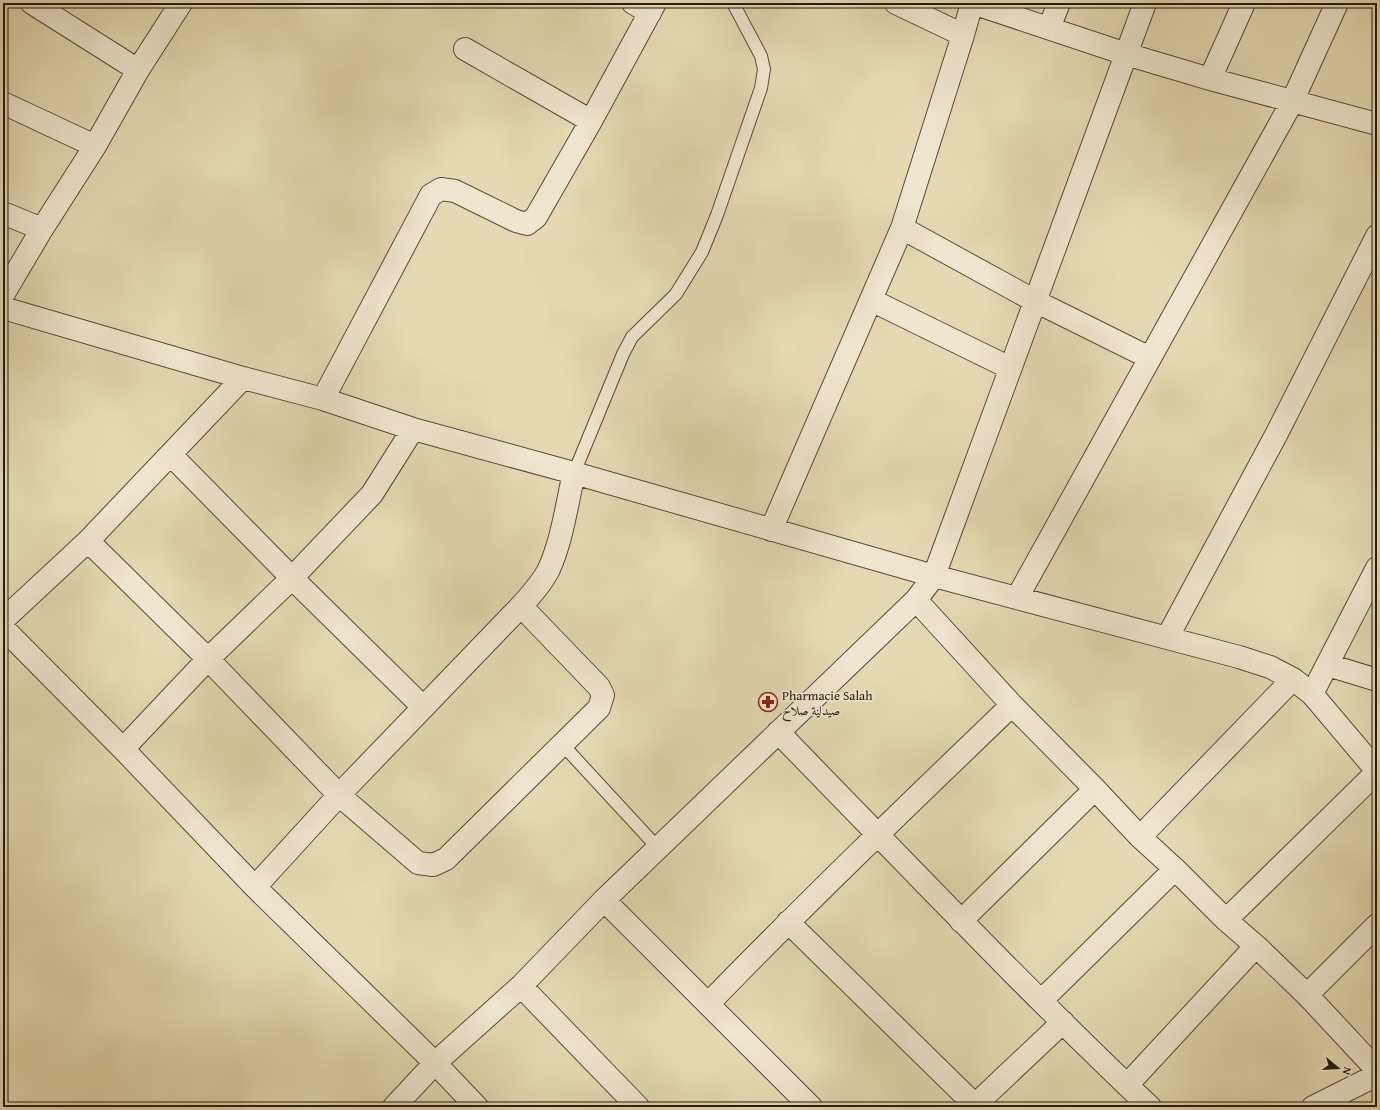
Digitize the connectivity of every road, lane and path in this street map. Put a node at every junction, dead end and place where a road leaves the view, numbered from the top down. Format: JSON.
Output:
{"nodes":[{"id":1,"x":32,"y":3,"type":"edge"},
{"id":2,"x":181,"y":3,"type":"edge"},
{"id":3,"x":733,"y":3,"type":"edge"},
{"id":4,"x":896,"y":3,"type":"edge"},
{"id":5,"x":973,"y":3,"type":"edge"},
{"id":6,"x":1059,"y":3,"type":"edge"},
{"id":7,"x":1145,"y":3,"type":"edge"},
{"id":8,"x":1244,"y":3,"type":"edge"},
{"id":9,"x":1337,"y":3,"type":"edge"},
{"id":10,"x":646,"y":6,"type":"edge"},
{"id":11,"x":1048,"y":28,"type":"junction"},
{"id":12,"x":963,"y":34,"type":"junction"},
{"id":13,"x":465,"y":49,"type":"dead end"},
{"id":14,"x":1126,"y":54,"type":"junction"},
{"id":15,"x":138,"y":70,"type":"junction"},
{"id":16,"x":1210,"y":79,"type":"junction"},
{"id":17,"x":1292,"y":102,"type":"junction"},
{"id":18,"x":3,"y":103,"type":"edge"},
{"id":19,"x":592,"y":121,"type":"junction"},
{"id":20,"x":1377,"y":124,"type":"edge"},
{"id":21,"x":95,"y":146,"type":"junction"},
{"id":22,"x":3,"y":213,"type":"edge"},
{"id":23,"x":902,"y":228,"type":"junction"},
{"id":24,"x":42,"y":229,"type":"junction"},
{"id":25,"x":1377,"y":236,"type":"edge"},
{"id":26,"x":3,"y":295,"type":"edge"},
{"id":27,"x":871,"y":300,"type":"junction"},
{"id":28,"x":1035,"y":301,"type":"junction"},
{"id":29,"x":3,"y":308,"type":"edge"},
{"id":30,"x":1150,"y":358,"type":"junction"},
{"id":31,"x":1010,"y":368,"type":"junction"},
{"id":32,"x":243,"y":378,"type":"junction"},
{"id":33,"x":323,"y":399,"type":"junction"},
{"id":34,"x":412,"y":429,"type":"junction"},
{"id":35,"x":171,"y":455,"type":"junction"},
{"id":36,"x":574,"y":473,"type":"junction"},
{"id":37,"x":771,"y":530,"type":"junction"},
{"id":38,"x":88,"y":541,"type":"junction"},
{"id":39,"x":1377,"y":568,"type":"edge"},
{"id":40,"x":934,"y":576,"type":"junction"},
{"id":41,"x":292,"y":578,"type":"junction"},
{"id":42,"x":1017,"y":598,"type":"junction"},
{"id":43,"x":916,"y":600,"type":"junction"},
{"id":44,"x":521,"y":606,"type":"junction"},
{"id":45,"x":3,"y":620,"type":"edge"},
{"id":46,"x":3,"y":628,"type":"edge"},
{"id":47,"x":1167,"y":638,"type":"junction"},
{"id":48,"x":208,"y":659,"type":"junction"},
{"id":49,"x":1328,"y":665,"type":"junction"},
{"id":50,"x":1293,"y":679,"type":"junction"},
{"id":51,"x":1377,"y":680,"type":"edge"},
{"id":52,"x":1312,"y":694,"type":"junction"},
{"id":53,"x":1012,"y":705,"type":"junction"},
{"id":54,"x":423,"y":707,"type":"junction"},
{"id":55,"x":778,"y":732,"type":"junction"},
{"id":56,"x":562,"y":744,"type":"junction"},
{"id":57,"x":123,"y":749,"type":"junction"},
{"id":58,"x":1377,"y":771,"type":"edge"},
{"id":59,"x":1095,"y":789,"type":"junction"},
{"id":60,"x":339,"y":795,"type":"junction"},
{"id":61,"x":878,"y":834,"type":"junction"},
{"id":62,"x":1140,"y":837,"type":"junction"},
{"id":63,"x":658,"y":848,"type":"junction"},
{"id":64,"x":1175,"y":869,"type":"junction"},
{"id":65,"x":255,"y":887,"type":"junction"},
{"id":66,"x":604,"y":900,"type":"junction"},
{"id":67,"x":1226,"y":920,"type":"junction"},
{"id":68,"x":961,"y":921,"type":"junction"},
{"id":69,"x":788,"y":922,"type":"junction"},
{"id":70,"x":1377,"y":925,"type":"edge"},
{"id":71,"x":1256,"y":946,"type":"junction"},
{"id":72,"x":521,"y":986,"type":"junction"},
{"id":73,"x":1306,"y":995,"type":"junction"},
{"id":74,"x":1041,"y":1001,"type":"junction"},
{"id":75,"x":708,"y":1004,"type":"junction"},
{"id":76,"x":1063,"y":1022,"type":"junction"},
{"id":77,"x":435,"y":1063,"type":"junction"},
{"id":78,"x":1377,"y":1070,"type":"edge"},
{"id":79,"x":1377,"y":1075,"type":"edge"},
{"id":80,"x":1127,"y":1085,"type":"junction"},
{"id":81,"x":805,"y":1105,"type":"edge"},
{"id":82,"x":975,"y":1106,"type":"edge"},
{"id":83,"x":394,"y":1107,"type":"edge"},
{"id":84,"x":477,"y":1107,"type":"edge"},
{"id":85,"x":638,"y":1107,"type":"edge"},
{"id":86,"x":1150,"y":1107,"type":"edge"},
{"id":87,"x":1314,"y":1107,"type":"edge"}],
"edges":[{"from":1,"to":15,"type":"street"},
{"from":2,"to":15,"type":"street"},
{"from":3,"to":36,"type":"lane"},
{"from":4,"to":12,"type":"street"},
{"from":5,"to":11,"type":"street"},
{"from":5,"to":12,"type":"street"},
{"from":6,"to":11,"type":"street"},
{"from":7,"to":14,"type":"street"},
{"from":8,"to":16,"type":"street"},
{"from":9,"to":17,"type":"street"},
{"from":10,"to":19,"type":"street"},
{"from":11,"to":14,"type":"street"},
{"from":12,"to":23,"type":"street"},
{"from":13,"to":19,"type":"street"},
{"from":14,"to":16,"type":"street"},
{"from":14,"to":28,"type":"street"},
{"from":15,"to":21,"type":"street"},
{"from":16,"to":17,"type":"street"},
{"from":17,"to":20,"type":"street"},
{"from":17,"to":30,"type":"street"},
{"from":18,"to":21,"type":"street"},
{"from":19,"to":33,"type":"street"},
{"from":21,"to":24,"type":"street"},
{"from":22,"to":24,"type":"street"},
{"from":23,"to":27,"type":"street"},
{"from":23,"to":28,"type":"street"},
{"from":24,"to":26,"type":"street"},
{"from":25,"to":47,"type":"street"},
{"from":27,"to":31,"type":"street"},
{"from":27,"to":37,"type":"street"},
{"from":28,"to":30,"type":"street"},
{"from":28,"to":31,"type":"street"},
{"from":29,"to":32,"type":"street"},
{"from":30,"to":42,"type":"street"},
{"from":31,"to":40,"type":"street"},
{"from":32,"to":33,"type":"street"},
{"from":32,"to":35,"type":"street"},
{"from":33,"to":34,"type":"street"},
{"from":34,"to":36,"type":"street"},
{"from":34,"to":41,"type":"street"},
{"from":35,"to":38,"type":"street"},
{"from":35,"to":41,"type":"street"},
{"from":36,"to":37,"type":"street"},
{"from":36,"to":44,"type":"street"},
{"from":37,"to":40,"type":"street"},
{"from":38,"to":45,"type":"street"},
{"from":38,"to":48,"type":"street"},
{"from":39,"to":49,"type":"street"},
{"from":40,"to":42,"type":"street"},
{"from":40,"to":43,"type":"street"},
{"from":41,"to":48,"type":"street"},
{"from":41,"to":54,"type":"street"},
{"from":42,"to":47,"type":"street"},
{"from":43,"to":53,"type":"street"},
{"from":43,"to":55,"type":"street"},
{"from":44,"to":54,"type":"street"},
{"from":44,"to":56,"type":"street"},
{"from":46,"to":57,"type":"street"},
{"from":47,"to":50,"type":"street"},
{"from":48,"to":57,"type":"street"},
{"from":48,"to":60,"type":"street"},
{"from":49,"to":51,"type":"street"},
{"from":49,"to":52,"type":"street"},
{"from":50,"to":52,"type":"street"},
{"from":50,"to":62,"type":"street"},
{"from":52,"to":58,"type":"street"},
{"from":53,"to":59,"type":"street"},
{"from":53,"to":61,"type":"street"},
{"from":54,"to":60,"type":"street"},
{"from":55,"to":61,"type":"street"},
{"from":55,"to":63,"type":"street"},
{"from":56,"to":60,"type":"street"},
{"from":56,"to":63,"type":"lane"},
{"from":57,"to":65,"type":"street"},
{"from":58,"to":67,"type":"street"},
{"from":59,"to":62,"type":"street"},
{"from":59,"to":68,"type":"street"},
{"from":60,"to":65,"type":"street"},
{"from":61,"to":68,"type":"street"},
{"from":61,"to":69,"type":"street"},
{"from":62,"to":64,"type":"street"},
{"from":63,"to":66,"type":"street"},
{"from":64,"to":67,"type":"street"},
{"from":64,"to":74,"type":"street"},
{"from":65,"to":77,"type":"street"},
{"from":66,"to":72,"type":"street"},
{"from":66,"to":75,"type":"street"},
{"from":67,"to":71,"type":"street"},
{"from":68,"to":74,"type":"street"},
{"from":69,"to":75,"type":"street"},
{"from":69,"to":82,"type":"street"},
{"from":70,"to":73,"type":"street"},
{"from":71,"to":73,"type":"street"},
{"from":71,"to":80,"type":"street"},
{"from":72,"to":77,"type":"street"},
{"from":72,"to":85,"type":"street"},
{"from":73,"to":78,"type":"street"},
{"from":74,"to":76,"type":"street"},
{"from":75,"to":81,"type":"street"},
{"from":76,"to":80,"type":"street"},
{"from":76,"to":82,"type":"street"},
{"from":77,"to":83,"type":"street"},
{"from":77,"to":84,"type":"street"},
{"from":79,"to":87,"type":"street"},
{"from":80,"to":86,"type":"street"}]}
